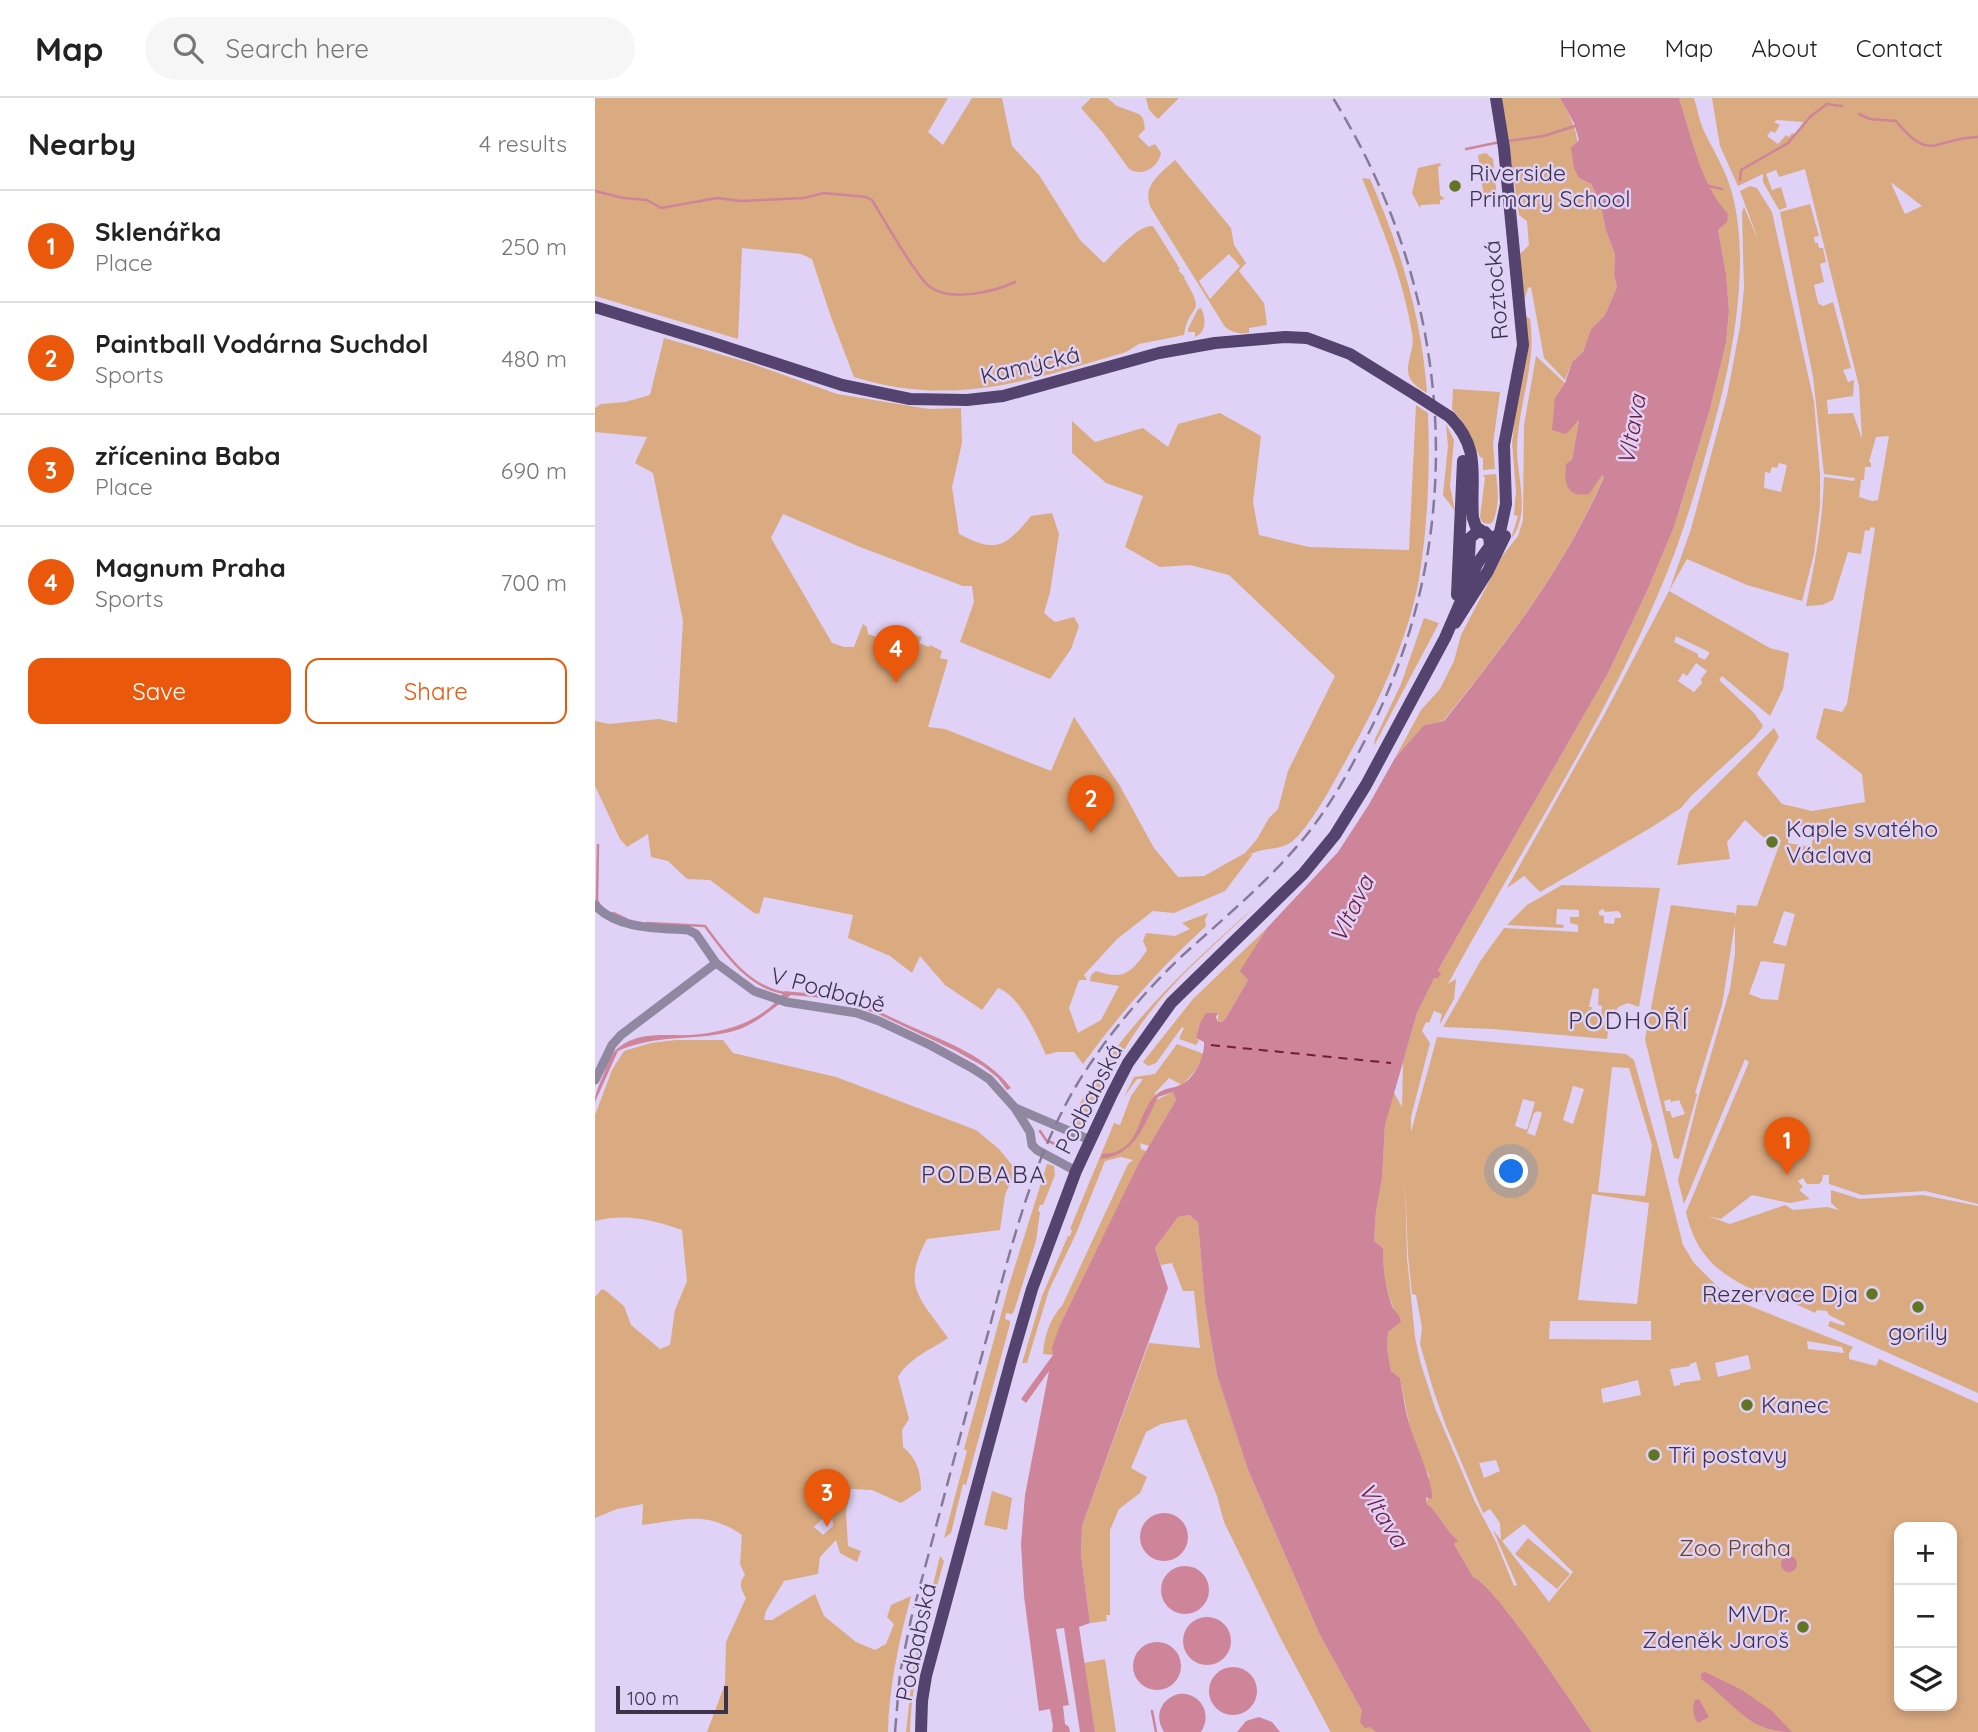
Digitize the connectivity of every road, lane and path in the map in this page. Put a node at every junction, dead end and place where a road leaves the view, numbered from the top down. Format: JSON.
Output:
{"nodes":[{"id":1,"x":1496,"y":98,"type":"edge"},
{"id":2,"x":595,"y":307,"type":"edge"},
{"id":3,"x":1454,"y":422,"type":"junction"},
{"id":4,"x":1463,"y":461,"type":"junction"},
{"id":5,"x":1506,"y":486,"type":"junction"},
{"id":6,"x":1503,"y":519,"type":"junction"},
{"id":7,"x":1484,"y":532,"type":"junction"},
{"id":8,"x":1469,"y":542,"type":"junction"},
{"id":9,"x":1488,"y":550,"type":"junction"},
{"id":10,"x":1457,"y":594,"type":"junction"},
{"id":11,"x":1455,"y":612,"type":"junction"},
{"id":12,"x":1445,"y":638,"type":"junction"},
{"id":13,"x":595,"y":905,"type":"edge"},
{"id":14,"x":716,"y":963,"type":"junction"},
{"id":15,"x":595,"y":1080,"type":"edge"},
{"id":16,"x":1015,"y":1108,"type":"junction"},
{"id":17,"x":1045,"y":1119,"type":"junction"},
{"id":18,"x":1030,"y":1132,"type":"junction"},
{"id":19,"x":1090,"y":1140,"type":"junction"},
{"id":20,"x":1076,"y":1171,"type":"junction"},
{"id":21,"x":921,"y":1732,"type":"edge"}],
"edges":[{"from":1,"to":5,"type":"main road","name":"Roztocká"},
{"from":2,"to":3,"type":"main road","name":"Kamýcká","bridge":true},
{"from":3,"to":4,"type":"main road"},
{"from":3,"to":7,"type":"main road"},
{"from":4,"to":8,"type":"main road"},
{"from":4,"to":10,"type":"main road"},
{"from":5,"to":6,"type":"main road","name":"Roztocká"},
{"from":5,"to":12,"type":"main road"},
{"from":6,"to":7,"type":"main road"},
{"from":6,"to":9,"type":"main road","name":"Roztocká"},
{"from":7,"to":8,"type":"main road"},
{"from":7,"to":9,"type":"main road"},
{"from":8,"to":9,"type":"main road"},
{"from":8,"to":10,"type":"main road","name":"Podbabská"},
{"from":9,"to":11,"type":"main road","name":"Podbabská"},
{"from":10,"to":11,"type":"main road","name":"Podbabská"},
{"from":11,"to":12,"type":"main road","name":"Podbabská"},
{"from":12,"to":19,"type":"main road","name":"Podbabská"},
{"from":13,"to":14,"type":"street","name":"V Podbabě"},
{"from":14,"to":15,"type":"street"},
{"from":14,"to":16,"type":"street","name":"V Podbabě"},
{"from":16,"to":17,"type":"street","name":"V Podbabě"},
{"from":16,"to":18,"type":"street","name":"V Podbabě"},
{"from":17,"to":18,"type":"street"},
{"from":17,"to":19,"type":"street","name":"V Podbabě"},
{"from":18,"to":20,"type":"street","name":"V Podbabě"},
{"from":19,"to":20,"type":"main road","name":"Podbabská"},
{"from":20,"to":21,"type":"main road","name":"Podbabská"}]}
